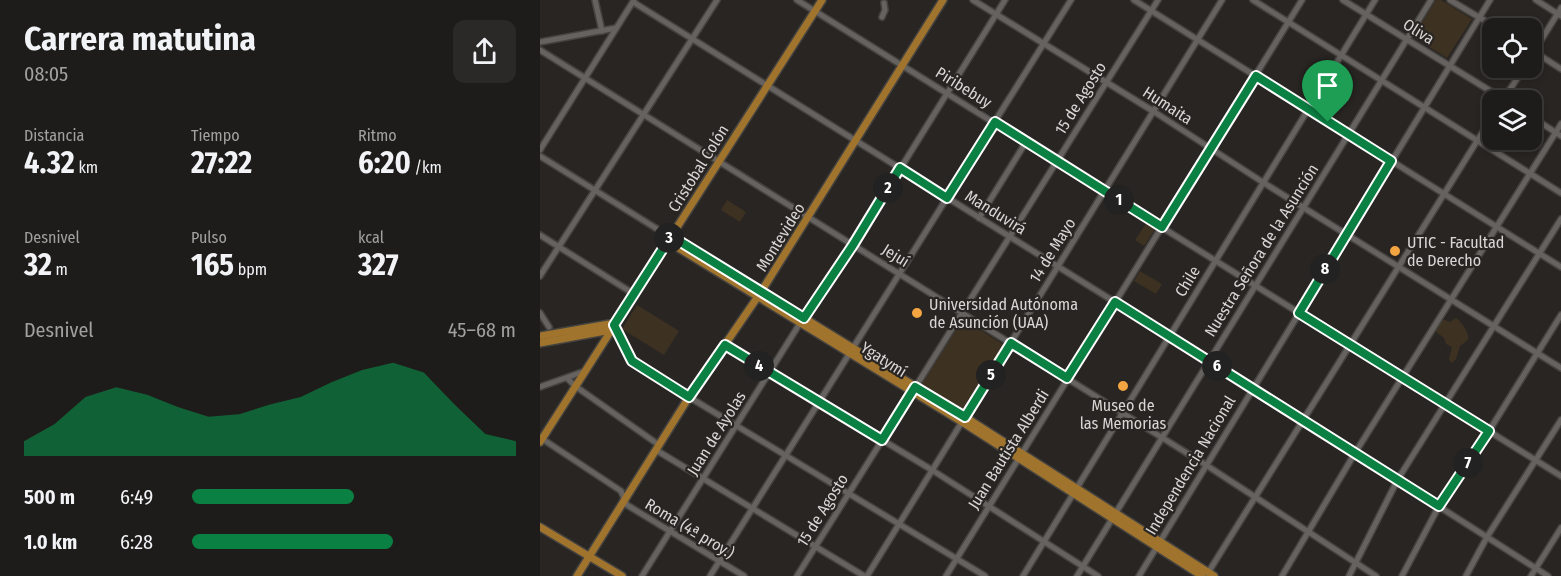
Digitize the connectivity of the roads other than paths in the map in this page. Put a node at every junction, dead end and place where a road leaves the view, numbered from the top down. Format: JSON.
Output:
{"nodes":[{"id":1,"x":595,"y":0,"type":"edge"},
{"id":2,"x":717,"y":0,"type":"edge"},
{"id":3,"x":797,"y":0,"type":"edge"},
{"id":4,"x":822,"y":0,"type":"edge"},
{"id":5,"x":943,"y":0,"type":"edge"},
{"id":6,"x":973,"y":0,"type":"edge"},
{"id":7,"x":1005,"y":0,"type":"edge"},
{"id":8,"x":1071,"y":0,"type":"edge"},
{"id":9,"x":1134,"y":0,"type":"edge"},
{"id":10,"x":1158,"y":0,"type":"edge"},
{"id":11,"x":1222,"y":0,"type":"edge"},
{"id":12,"x":1253,"y":0,"type":"edge"},
{"id":13,"x":1302,"y":0,"type":"edge"},
{"id":14,"x":1343,"y":0,"type":"edge"},
{"id":15,"x":1375,"y":0,"type":"edge"},
{"id":16,"x":1431,"y":0,"type":"edge"},
{"id":17,"x":1450,"y":0,"type":"edge"},
{"id":18,"x":1490,"y":0,"type":"edge"},
{"id":19,"x":1536,"y":0,"type":"edge"},
{"id":20,"x":633,"y":1,"type":"edge"},
{"id":21,"x":883,"y":4,"type":"edge"},
{"id":22,"x":814,"y":11,"type":"junction"},
{"id":23,"x":1151,"y":11,"type":"junction"},
{"id":24,"x":1560,"y":12,"type":"edge"},
{"id":25,"x":996,"y":14,"type":"junction"},
{"id":26,"x":1366,"y":14,"type":"junction"},
{"id":27,"x":882,"y":17,"type":"dead end"},
{"id":28,"x":1479,"y":17,"type":"junction"},
{"id":29,"x":1482,"y":19,"type":"edge"},
{"id":30,"x":1288,"y":22,"type":"junction"},
{"id":31,"x":616,"y":28,"type":"junction"},
{"id":32,"x":602,"y":30,"type":"junction"},
{"id":33,"x":1542,"y":38,"type":"edge"},
{"id":34,"x":1197,"y":39,"type":"junction"},
{"id":35,"x":693,"y":40,"type":"junction"},
{"id":36,"x":1407,"y":40,"type":"junction"},
{"id":37,"x":540,"y":42,"type":"edge"},
{"id":38,"x":1044,"y":44,"type":"junction"},
{"id":39,"x":540,"y":50,"type":"edge"},
{"id":40,"x":1341,"y":55,"type":"junction"},
{"id":41,"x":1542,"y":58,"type":"edge"},
{"id":42,"x":902,"y":65,"type":"junction"},
{"id":43,"x":1449,"y":66,"type":"junction"},
{"id":44,"x":1561,"y":69,"type":"edge"},
{"id":45,"x":1256,"y":76,"type":"junction"},
{"id":46,"x":585,"y":78,"type":"junction"},
{"id":47,"x":1382,"y":80,"type":"junction"},
{"id":48,"x":1106,"y":82,"type":"junction"},
{"id":49,"x":767,"y":86,"type":"junction"},
{"id":50,"x":1488,"y":90,"type":"edge"},
{"id":51,"x":947,"y":93,"type":"junction"},
{"id":52,"x":1424,"y":106,"type":"junction"},
{"id":53,"x":1308,"y":109,"type":"junction"},
{"id":54,"x":1153,"y":111,"type":"junction"},
{"id":55,"x":644,"y":115,"type":"junction"},
{"id":56,"x":995,"y":122,"type":"junction"},
{"id":57,"x":1542,"y":124,"type":"edge"},
{"id":58,"x":1561,"y":124,"type":"edge"},
{"id":59,"x":1349,"y":134,"type":"junction"},
{"id":60,"x":1482,"y":134,"type":"edge"},
{"id":61,"x":1558,"y":134,"type":"edge"},
{"id":62,"x":855,"y":141,"type":"junction"},
{"id":63,"x":1478,"y":141,"type":"junction"},
{"id":64,"x":1026,"y":142,"type":"junction"},
{"id":65,"x":1210,"y":149,"type":"junction"},
{"id":66,"x":540,"y":150,"type":"edge"},
{"id":67,"x":540,"y":156,"type":"edge"},
{"id":68,"x":718,"y":161,"type":"junction"},
{"id":69,"x":1057,"y":161,"type":"junction"},
{"id":70,"x":1391,"y":161,"type":"junction"},
{"id":71,"x":900,"y":168,"type":"junction"},
{"id":72,"x":1530,"y":173,"type":"junction"},
{"id":73,"x":1264,"y":183,"type":"junction"},
{"id":74,"x":596,"y":191,"type":"junction"},
{"id":75,"x":1104,"y":191,"type":"junction"},
{"id":76,"x":1561,"y":193,"type":"edge"},
{"id":77,"x":1444,"y":194,"type":"junction"},
{"id":78,"x":947,"y":198,"type":"junction"},
{"id":79,"x":1304,"y":207,"type":"junction"},
{"id":80,"x":808,"y":217,"type":"junction"},
{"id":81,"x":979,"y":218,"type":"junction"},
{"id":82,"x":1561,"y":219,"type":"edge"},
{"id":83,"x":1162,"y":227,"type":"junction"},
{"id":84,"x":1497,"y":227,"type":"junction"},
{"id":85,"x":1347,"y":234,"type":"junction"},
{"id":86,"x":540,"y":235,"type":"edge"},
{"id":87,"x":1010,"y":237,"type":"junction"},
{"id":88,"x":669,"y":239,"type":"junction"},
{"id":89,"x":853,"y":245,"type":"junction"},
{"id":90,"x":559,"y":247,"type":"junction"},
{"id":91,"x":1539,"y":253,"type":"junction"},
{"id":92,"x":1215,"y":261,"type":"junction"},
{"id":93,"x":1058,"y":267,"type":"junction"},
{"id":94,"x":1400,"y":267,"type":"junction"},
{"id":95,"x":1561,"y":267,"type":"edge"},
{"id":96,"x":899,"y":274,"type":"junction"},
{"id":97,"x":540,"y":276,"type":"edge"},
{"id":98,"x":1255,"y":286,"type":"junction"},
{"id":99,"x":634,"y":294,"type":"junction"},
{"id":100,"x":760,"y":294,"type":"junction"},
{"id":101,"x":1451,"y":300,"type":"junction"},
{"id":102,"x":1115,"y":302,"type":"junction"},
{"id":103,"x":540,"y":313,"type":"edge"},
{"id":104,"x":962,"y":313,"type":"junction"},
{"id":105,"x":1299,"y":313,"type":"junction"},
{"id":106,"x":1561,"y":315,"type":"edge"},
{"id":107,"x":802,"y":320,"type":"junction"},
{"id":108,"x":1493,"y":326,"type":"junction"},
{"id":109,"x":549,"y":327,"type":"dead end"},
{"id":110,"x":612,"y":327,"type":"junction"},
{"id":111,"x":540,"y":336,"type":"edge"},
{"id":112,"x":1170,"y":336,"type":"junction"},
{"id":113,"x":540,"y":343,"type":"edge"},
{"id":114,"x":1011,"y":343,"type":"junction"},
{"id":115,"x":725,"y":345,"type":"junction"},
{"id":116,"x":1351,"y":345,"type":"junction"},
{"id":117,"x":850,"y":351,"type":"junction"},
{"id":118,"x":1537,"y":353,"type":"junction"},
{"id":119,"x":1209,"y":361,"type":"junction"},
{"id":120,"x":1561,"y":368,"type":"edge"},
{"id":121,"x":585,"y":371,"type":"junction"},
{"id":122,"x":770,"y":372,"type":"junction"},
{"id":123,"x":1403,"y":377,"type":"junction"},
{"id":124,"x":567,"y":378,"type":"junction"},
{"id":125,"x":1067,"y":378,"type":"junction"},
{"id":126,"x":575,"y":386,"type":"junction"},
{"id":127,"x":540,"y":387,"type":"edge"},
{"id":128,"x":1253,"y":388,"type":"junction"},
{"id":129,"x":913,"y":390,"type":"junction"},
{"id":130,"x":689,"y":397,"type":"junction"},
{"id":131,"x":818,"y":402,"type":"junction"},
{"id":132,"x":1445,"y":403,"type":"junction"},
{"id":133,"x":1123,"y":413,"type":"junction"},
{"id":134,"x":964,"y":419,"type":"junction"},
{"id":135,"x":1304,"y":420,"type":"junction"},
{"id":136,"x":1561,"y":420,"type":"edge"},
{"id":137,"x":736,"y":426,"type":"junction"},
{"id":138,"x":1489,"y":431,"type":"junction"},
{"id":139,"x":1162,"y":438,"type":"junction"},
{"id":140,"x":541,"y":439,"type":"edge"},
{"id":141,"x":882,"y":440,"type":"junction"},
{"id":142,"x":658,"y":447,"type":"junction"},
{"id":143,"x":1355,"y":453,"type":"junction"},
{"id":144,"x":785,"y":455,"type":"junction"},
{"id":145,"x":1019,"y":455,"type":"junction"},
{"id":146,"x":1536,"y":460,"type":"junction"},
{"id":147,"x":1206,"y":465,"type":"junction"},
{"id":148,"x":932,"y":470,"type":"junction"},
{"id":149,"x":1561,"y":476,"type":"edge"},
{"id":150,"x":703,"y":478,"type":"junction"},
{"id":151,"x":1398,"y":479,"type":"junction"},
{"id":152,"x":1075,"y":492,"type":"junction"},
{"id":153,"x":849,"y":493,"type":"junction"},
{"id":154,"x":1256,"y":497,"type":"junction"},
{"id":155,"x":626,"y":499,"type":"junction"},
{"id":156,"x":989,"y":506,"type":"junction"},
{"id":157,"x":1439,"y":506,"type":"junction"},
{"id":158,"x":752,"y":508,"type":"junction"},
{"id":159,"x":1114,"y":516,"type":"junction"},
{"id":160,"x":899,"y":524,"type":"junction"},
{"id":161,"x":540,"y":527,"type":"edge"},
{"id":162,"x":1561,"y":528,"type":"edge"},
{"id":163,"x":670,"y":531,"type":"junction"},
{"id":164,"x":1309,"y":532,"type":"junction"},
{"id":165,"x":1486,"y":537,"type":"junction"},
{"id":166,"x":1044,"y":542,"type":"junction"},
{"id":167,"x":1158,"y":544,"type":"junction"},
{"id":168,"x":815,"y":546,"type":"junction"},
{"id":169,"x":589,"y":557,"type":"junction"},
{"id":170,"x":957,"y":558,"type":"junction"},
{"id":171,"x":719,"y":561,"type":"junction"},
{"id":172,"x":1356,"y":563,"type":"junction"},
{"id":173,"x":1083,"y":566,"type":"junction"},
{"id":174,"x":1536,"y":568,"type":"junction"},
{"id":175,"x":1208,"y":575,"type":"edge"},
{"id":176,"x":577,"y":576,"type":"edge"},
{"id":177,"x":622,"y":576,"type":"edge"},
{"id":178,"x":642,"y":576,"type":"edge"},
{"id":179,"x":710,"y":576,"type":"edge"},
{"id":180,"x":744,"y":576,"type":"edge"},
{"id":181,"x":797,"y":576,"type":"edge"},
{"id":182,"x":866,"y":576,"type":"edge"},
{"id":183,"x":946,"y":576,"type":"edge"},
{"id":184,"x":985,"y":576,"type":"edge"},
{"id":185,"x":1023,"y":576,"type":"edge"},
{"id":186,"x":1077,"y":576,"type":"edge"},
{"id":187,"x":1098,"y":576,"type":"edge"},
{"id":188,"x":1139,"y":576,"type":"edge"},
{"id":189,"x":1282,"y":576,"type":"edge"},
{"id":190,"x":1349,"y":576,"type":"edge"},
{"id":191,"x":1376,"y":576,"type":"edge"},
{"id":192,"x":1402,"y":576,"type":"edge"},
{"id":193,"x":1466,"y":576,"type":"edge"},
{"id":194,"x":1531,"y":576,"type":"edge"},
{"id":195,"x":1548,"y":576,"type":"edge"}],
"edges":[{"from":1,"to":32,"type":"street"},
{"from":2,"to":35,"type":"street"},
{"from":3,"to":22,"type":"street","name":"Piribebuy"},
{"from":4,"to":22,"type":"main road","name":"Cristobal Colón"},
{"from":5,"to":42,"type":"main road","name":"Montevideo"},
{"from":6,"to":25,"type":"street","name":"Humaita"},
{"from":7,"to":25,"type":"street","name":"Juan de Ayolas"},
{"from":8,"to":38,"type":"street"},
{"from":9,"to":23,"type":"street"},
{"from":10,"to":23,"type":"street","name":"15 de Agosto"},
{"from":11,"to":34,"type":"street","name":"14 de Mayo"},
{"from":12,"to":30,"type":"street"},
{"from":13,"to":30,"type":"street","name":"Juan Bautista Alberdi"},
{"from":14,"to":26,"type":"street","name":"Oliva"},
{"from":15,"to":26,"type":"street","name":"Chile"},
{"from":16,"to":36,"type":"street","name":"Nuestra Señora de la Asunción"},
{"from":17,"to":28,"type":"street"},
{"from":18,"to":28,"type":"street","name":"Independencia Nacional"},
{"from":19,"to":24,"type":"street"},
{"from":20,"to":31,"type":"street"},
{"from":20,"to":35,"type":"street","name":"Manduvirá"},
{"from":21,"to":27,"type":"street"},
{"from":22,"to":42,"type":"street","name":"Piribebuy"},
{"from":22,"to":49,"type":"main road","name":"Cristobal Colón"},
{"from":23,"to":34,"type":"street"},
{"from":23,"to":48,"type":"street","name":"15 de Agosto"},
{"from":24,"to":33,"type":"street"},
{"from":25,"to":38,"type":"street","name":"Humaita"},
{"from":25,"to":51,"type":"street","name":"Juan de Ayolas"},
{"from":26,"to":36,"type":"street","name":"Oliva"},
{"from":26,"to":40,"type":"street","name":"Chile"},
{"from":28,"to":29,"type":"street"},
{"from":28,"to":43,"type":"street","name":"Independencia Nacional"},
{"from":30,"to":40,"type":"street"},
{"from":30,"to":45,"type":"street","name":"Juan Bautista Alberdi"},
{"from":31,"to":32,"type":"street"},
{"from":31,"to":46,"type":"street"},
{"from":32,"to":37,"type":"street"},
{"from":34,"to":45,"type":"street"},
{"from":34,"to":54,"type":"street","name":"14 de Mayo"},
{"from":35,"to":49,"type":"street","name":"Manduvirá"},
{"from":35,"to":55,"type":"street"},
{"from":36,"to":43,"type":"street","name":"Oliva"},
{"from":36,"to":47,"type":"street","name":"Nuestra Señora de la Asunción"},
{"from":38,"to":48,"type":"street","name":"Humaita"},
{"from":38,"to":56,"type":"street"},
{"from":39,"to":46,"type":"street","name":"Jejuí"},
{"from":40,"to":47,"type":"street"},
{"from":40,"to":53,"type":"street","name":"Chile"},
{"from":41,"to":44,"type":"street"},
{"from":42,"to":51,"type":"street","name":"Piribebuy"},
{"from":42,"to":62,"type":"main road","name":"Montevideo"},
{"from":43,"to":50,"type":"street","name":"Oliva"},
{"from":43,"to":52,"type":"street","name":"Independencia Nacional"},
{"from":45,"to":53,"type":"street"},
{"from":45,"to":65,"type":"street","name":"Juan Bautista Alberdi"},
{"from":46,"to":55,"type":"street","name":"Jejuí"},
{"from":46,"to":66,"type":"street"},
{"from":47,"to":52,"type":"street"},
{"from":47,"to":59,"type":"street","name":"Nuestra Señora de la Asunción"},
{"from":48,"to":54,"type":"street","name":"Humaita"},
{"from":48,"to":69,"type":"street","name":"15 de Agosto"},
{"from":49,"to":62,"type":"street","name":"Manduvirá"},
{"from":49,"to":68,"type":"main road","name":"Cristobal Colón"},
{"from":51,"to":56,"type":"street","name":"Piribebuy"},
{"from":51,"to":71,"type":"street","name":"Juan de Ayolas"},
{"from":52,"to":63,"type":"street"},
{"from":52,"to":70,"type":"street","name":"Independencia Nacional"},
{"from":53,"to":59,"type":"street"},
{"from":53,"to":73,"type":"street","name":"Chile"},
{"from":54,"to":65,"type":"street","name":"Humaita"},
{"from":54,"to":75,"type":"street","name":"14 de Mayo"},
{"from":55,"to":68,"type":"street","name":"Jejuí"},
{"from":55,"to":74,"type":"street"},
{"from":56,"to":64,"type":"street","name":"Piribebuy"},
{"from":56,"to":78,"type":"street"},
{"from":57,"to":61,"type":"street"},
{"from":58,"to":61,"type":"street"},
{"from":59,"to":70,"type":"street"},
{"from":59,"to":79,"type":"street","name":"Nuestra Señora de la Asunción"},
{"from":60,"to":63,"type":"street"},
{"from":61,"to":72,"type":"street"},
{"from":62,"to":71,"type":"street","name":"Manduvirá"},
{"from":62,"to":80,"type":"main road","name":"Montevideo"},
{"from":63,"to":72,"type":"street"},
{"from":63,"to":77,"type":"street"},
{"from":64,"to":69,"type":"street","name":"Piribebuy"},
{"from":64,"to":81,"type":"street"},
{"from":65,"to":73,"type":"street","name":"Humaita"},
{"from":65,"to":83,"type":"street","name":"Juan Bautista Alberdi"},
{"from":67,"to":74,"type":"street"},
{"from":68,"to":80,"type":"street","name":"Jejuí"},
{"from":68,"to":88,"type":"main road","name":"Cristobal Colón"},
{"from":69,"to":75,"type":"street","name":"Piribebuy"},
{"from":69,"to":87,"type":"street","name":"15 de Agosto"},
{"from":70,"to":77,"type":"street"},
{"from":70,"to":85,"type":"street","name":"Independencia Nacional"},
{"from":71,"to":78,"type":"street","name":"Manduvirá"},
{"from":71,"to":89,"type":"street","name":"Juan de Ayolas"},
{"from":72,"to":76,"type":"street"},
{"from":72,"to":84,"type":"street"},
{"from":73,"to":79,"type":"street","name":"Humaita"},
{"from":73,"to":92,"type":"street","name":"Chile"},
{"from":74,"to":88,"type":"street"},
{"from":74,"to":90,"type":"street"},
{"from":75,"to":83,"type":"street","name":"Piribebuy"},
{"from":75,"to":93,"type":"street","name":"14 de Mayo"},
{"from":77,"to":84,"type":"street"},
{"from":77,"to":94,"type":"street"},
{"from":78,"to":81,"type":"street","name":"Manduvirá"},
{"from":78,"to":96,"type":"street"},
{"from":79,"to":85,"type":"street","name":"Humaita"},
{"from":79,"to":98,"type":"street","name":"Nuestra Señora de la Asunción"},
{"from":80,"to":89,"type":"street","name":"Jejuí"},
{"from":80,"to":100,"type":"main road","name":"Montevideo"},
{"from":81,"to":87,"type":"street","name":"Manduvirá"},
{"from":82,"to":91,"type":"street"},
{"from":83,"to":92,"type":"street","name":"Piribebuy"},
{"from":83,"to":102,"type":"street","name":"Juan Bautista Alberdi"},
{"from":84,"to":91,"type":"street"},
{"from":84,"to":101,"type":"street"},
{"from":85,"to":94,"type":"street","name":"Humaita"},
{"from":85,"to":105,"type":"street","name":"Independencia Nacional"},
{"from":86,"to":90,"type":"street"},
{"from":87,"to":93,"type":"street","name":"Manduvirá"},
{"from":87,"to":104,"type":"street","name":"15 de Agosto"},
{"from":88,"to":99,"type":"main road","name":"Cristobal Colón"},
{"from":88,"to":100,"type":"main road","name":"Ygatymí"},
{"from":89,"to":96,"type":"street","name":"Jejuí"},
{"from":89,"to":107,"type":"street","name":"Juan de Ayolas"},
{"from":90,"to":97,"type":"street"},
{"from":90,"to":99,"type":"street"},
{"from":91,"to":95,"type":"street"},
{"from":91,"to":108,"type":"street"},
{"from":92,"to":98,"type":"street","name":"Piribebuy"},
{"from":92,"to":112,"type":"street","name":"Chile"},
{"from":93,"to":102,"type":"street","name":"Manduvirá"},
{"from":93,"to":114,"type":"street","name":"14 de Mayo"},
{"from":94,"to":101,"type":"street","name":"Humaita"},
{"from":94,"to":116,"type":"street"},
{"from":96,"to":104,"type":"street","name":"Jejuí"},
{"from":96,"to":117,"type":"street"},
{"from":98,"to":105,"type":"street","name":"Piribebuy"},
{"from":98,"to":119,"type":"street","name":"Nuestra Señora de la Asunción"},
{"from":99,"to":110,"type":"main road","name":"Cristobal Colón"},
{"from":100,"to":107,"type":"main road","name":"Ygatymí"},
{"from":100,"to":115,"type":"main road","name":"Montevideo"},
{"from":101,"to":108,"type":"street","name":"Humaita"},
{"from":101,"to":123,"type":"street"},
{"from":102,"to":112,"type":"street","name":"Manduvirá"},
{"from":102,"to":125,"type":"street","name":"Juan Bautista Alberdi"},
{"from":103,"to":109,"type":"street"},
{"from":104,"to":114,"type":"street","name":"Jejuí"},
{"from":104,"to":129,"type":"street","name":"15 de Agosto"},
{"from":105,"to":116,"type":"street","name":"Piribebuy"},
{"from":105,"to":128,"type":"street","name":"Independencia Nacional"},
{"from":106,"to":118,"type":"street"},
{"from":107,"to":117,"type":"main road","name":"Ygatymí"},
{"from":107,"to":122,"type":"street","name":"Juan de Ayolas"},
{"from":108,"to":118,"type":"street","name":"Humaita"},
{"from":108,"to":132,"type":"street"},
{"from":110,"to":111,"type":"main road"},
{"from":110,"to":113,"type":"main road"},
{"from":110,"to":121,"type":"main road","name":"Cristobal Colón"},
{"from":110,"to":130,"type":"main road"},
{"from":112,"to":119,"type":"street","name":"Manduvirá"},
{"from":112,"to":133,"type":"street","name":"Chile"},
{"from":114,"to":125,"type":"street","name":"Jejuí"},
{"from":114,"to":134,"type":"street","name":"14 de Mayo"},
{"from":115,"to":122,"type":"street"},
{"from":115,"to":130,"type":"main road","name":"Montevideo"},
{"from":116,"to":123,"type":"street","name":"Piribebuy"},
{"from":116,"to":135,"type":"street"},
{"from":117,"to":129,"type":"main road","name":"Ygatymí"},
{"from":117,"to":131,"type":"street"},
{"from":118,"to":120,"type":"street","name":"Humaita"},
{"from":118,"to":138,"type":"street"},
{"from":119,"to":128,"type":"street","name":"Manduvirá"},
{"from":119,"to":139,"type":"street","name":"Nuestra Señora de la Asunción"},
{"from":121,"to":124,"type":"street"},
{"from":121,"to":126,"type":"main road","name":"Cristobal Colón"},
{"from":122,"to":131,"type":"street"},
{"from":122,"to":137,"type":"street","name":"Juan de Ayolas"},
{"from":123,"to":132,"type":"street","name":"Piribebuy"},
{"from":123,"to":143,"type":"street"},
{"from":124,"to":126,"type":"street"},
{"from":124,"to":127,"type":"street"},
{"from":125,"to":133,"type":"street","name":"Jejuí"},
{"from":125,"to":145,"type":"street","name":"Juan Bautista Alberdi"},
{"from":126,"to":140,"type":"main road","name":"Cristobal Colón"},
{"from":126,"to":142,"type":"street"},
{"from":128,"to":135,"type":"street","name":"Manduvirá"},
{"from":128,"to":147,"type":"street","name":"Independencia Nacional"},
{"from":129,"to":134,"type":"main road","name":"Ygatymí"},
{"from":129,"to":141,"type":"street","name":"15 de Agosto"},
{"from":130,"to":137,"type":"street"},
{"from":130,"to":142,"type":"main road","name":"Montevideo"},
{"from":131,"to":141,"type":"street"},
{"from":131,"to":144,"type":"street"},
{"from":132,"to":138,"type":"street","name":"Piribebuy"},
{"from":132,"to":151,"type":"street"},
{"from":133,"to":139,"type":"street","name":"Jejuí"},
{"from":133,"to":152,"type":"street","name":"Chile"},
{"from":134,"to":145,"type":"main road","name":"Ygatymí"},
{"from":134,"to":148,"type":"street","name":"14 de Mayo"},
{"from":135,"to":143,"type":"street","name":"Manduvirá"},
{"from":135,"to":154,"type":"street"},
{"from":136,"to":146,"type":"street"},
{"from":137,"to":144,"type":"street"},
{"from":137,"to":150,"type":"street","name":"Juan de Ayolas"},
{"from":138,"to":146,"type":"street","name":"Piribebuy"},
{"from":138,"to":157,"type":"street"},
{"from":139,"to":147,"type":"street","name":"Jejuí"},
{"from":139,"to":159,"type":"street","name":"Nuestra Señora de la Asunción"},
{"from":140,"to":155,"type":"street","name":"Roma (4ª proy.)"},
{"from":141,"to":148,"type":"street"},
{"from":141,"to":153,"type":"street","name":"15 de Agosto"},
{"from":142,"to":150,"type":"street"},
{"from":142,"to":155,"type":"main road","name":"Montevideo"},
{"from":143,"to":151,"type":"street","name":"Manduvirá"},
{"from":143,"to":164,"type":"street"},
{"from":144,"to":153,"type":"street"},
{"from":144,"to":158,"type":"street"},
{"from":145,"to":152,"type":"main road","name":"Ygatymí"},
{"from":145,"to":156,"type":"street","name":"Juan Bautista Alberdi"},
{"from":146,"to":149,"type":"street","name":"Piribebuy"},
{"from":146,"to":165,"type":"street"},
{"from":147,"to":154,"type":"street","name":"Jejuí"},
{"from":147,"to":167,"type":"street","name":"Independencia Nacional"},
{"from":148,"to":156,"type":"street"},
{"from":148,"to":160,"type":"street","name":"14 de Mayo"},
{"from":150,"to":158,"type":"street"},
{"from":150,"to":163,"type":"street","name":"Juan de Ayolas"},
{"from":151,"to":157,"type":"street","name":"Manduvirá"},
{"from":151,"to":172,"type":"street"},
{"from":152,"to":159,"type":"main road","name":"Ygatymí"},
{"from":152,"to":166,"type":"street","name":"Chile"},
{"from":153,"to":160,"type":"street"},
{"from":153,"to":168,"type":"street","name":"15 de Agosto"},
{"from":154,"to":164,"type":"street","name":"Jejuí"},
{"from":154,"to":175,"type":"street"},
{"from":155,"to":163,"type":"street","name":"Roma (4ª proy.)"},
{"from":155,"to":169,"type":"main road","name":"Montevideo"},
{"from":156,"to":166,"type":"street"},
{"from":156,"to":170,"type":"street","name":"Juan Bautista Alberdi"},
{"from":157,"to":165,"type":"street","name":"Manduvirá"},
{"from":157,"to":192,"type":"street"},
{"from":158,"to":168,"type":"street"},
{"from":158,"to":171,"type":"street"},
{"from":159,"to":167,"type":"main road","name":"Ygatymí"},
{"from":159,"to":173,"type":"street","name":"Nuestra Señora de la Asunción"},
{"from":160,"to":170,"type":"street"},
{"from":160,"to":182,"type":"street","name":"14 de Mayo"},
{"from":161,"to":169,"type":"main road"},
{"from":162,"to":174,"type":"street"},
{"from":163,"to":171,"type":"street","name":"Roma (4ª proy.)"},
{"from":163,"to":178,"type":"street","name":"Juan de Ayolas"},
{"from":164,"to":172,"type":"street","name":"Jejuí"},
{"from":164,"to":189,"type":"street"},
{"from":165,"to":174,"type":"street","name":"Manduvirá"},
{"from":165,"to":193,"type":"street"},
{"from":166,"to":173,"type":"street"},
{"from":166,"to":185,"type":"street","name":"Chile"},
{"from":167,"to":175,"type":"main road","name":"Ygatymí"},
{"from":167,"to":188,"type":"street","name":"Independencia Nacional"},
{"from":168,"to":181,"type":"street","name":"15 de Agosto"},
{"from":168,"to":182,"type":"street"},
{"from":169,"to":176,"type":"main road","name":"Montevideo"},
{"from":169,"to":177,"type":"main road"},
{"from":170,"to":183,"type":"street","name":"Juan Bautista Alberdi"},
{"from":170,"to":184,"type":"street"},
{"from":171,"to":179,"type":"street"},
{"from":171,"to":180,"type":"street","name":"Roma (4ª proy.)"},
{"from":172,"to":190,"type":"street"},
{"from":172,"to":191,"type":"street","name":"Jejuí"},
{"from":173,"to":186,"type":"street","name":"Nuestra Señora de la Asunción"},
{"from":173,"to":187,"type":"street"},
{"from":174,"to":194,"type":"street"},
{"from":174,"to":195,"type":"street","name":"Manduvirá"}]}
